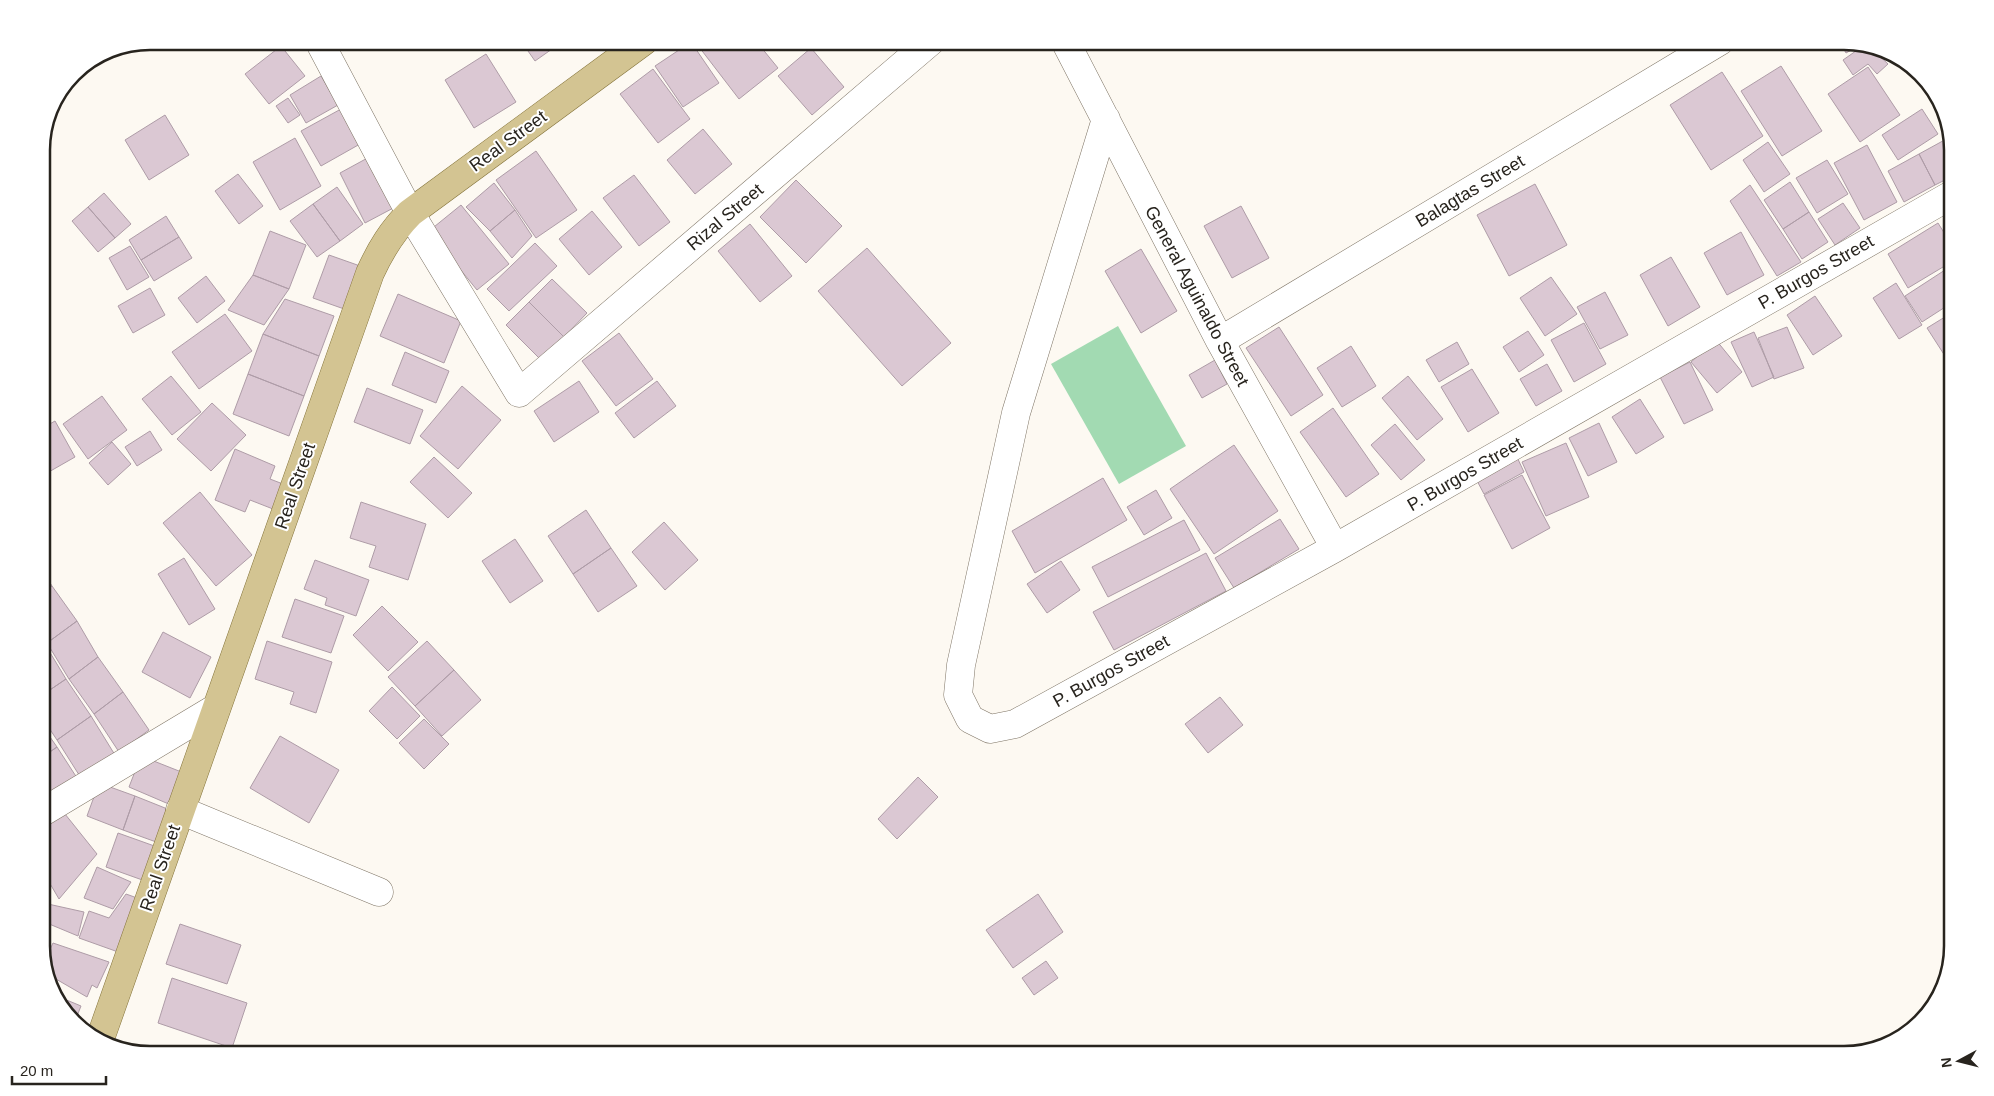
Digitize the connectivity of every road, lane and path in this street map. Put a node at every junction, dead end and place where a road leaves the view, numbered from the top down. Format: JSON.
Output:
{"nodes":[{"id":1,"x":325,"y":50,"type":"edge"},
{"id":2,"x":632,"y":50,"type":"edge"},
{"id":3,"x":920,"y":50,"type":"edge"},
{"id":4,"x":1070,"y":50,"type":"edge"},
{"id":5,"x":1705,"y":50,"type":"edge"},
{"id":6,"x":1106,"y":119,"type":"junction"},
{"id":7,"x":1944,"y":199,"type":"edge"},
{"id":8,"x":410,"y":213,"type":"junction"},
{"id":9,"x":1220,"y":341,"type":"junction"},
{"id":10,"x":1335,"y":548,"type":"junction"},
{"id":11,"x":216,"y":708,"type":"junction"},
{"id":12,"x":50,"y":808,"type":"edge"},
{"id":13,"x":180,"y":810,"type":"junction"},
{"id":14,"x":379,"y":892,"type":"dead end"},
{"id":15,"x":103,"y":1034,"type":"edge"}],
"edges":[{"from":1,"to":8,"type":"street"},
{"from":2,"to":8,"type":"main road","name":"Real Street"},
{"from":3,"to":8,"type":"street","name":"Rizal Street"},
{"from":4,"to":6,"type":"street","name":"General Aguinaldo Street"},
{"from":5,"to":9,"type":"street","name":"Balagtas Street"},
{"from":6,"to":9,"type":"street","name":"General Aguinaldo Street"},
{"from":6,"to":10,"type":"street","name":"P. Burgos Street"},
{"from":7,"to":10,"type":"street","name":"P. Burgos Street"},
{"from":8,"to":11,"type":"main road","name":"Real Street"},
{"from":9,"to":10,"type":"street","name":"General Aguinaldo Street"},
{"from":11,"to":12,"type":"street"},
{"from":11,"to":13,"type":"main road","name":"Real Street"},
{"from":13,"to":14,"type":"street"},
{"from":13,"to":15,"type":"main road","name":"Real Street"}]}
